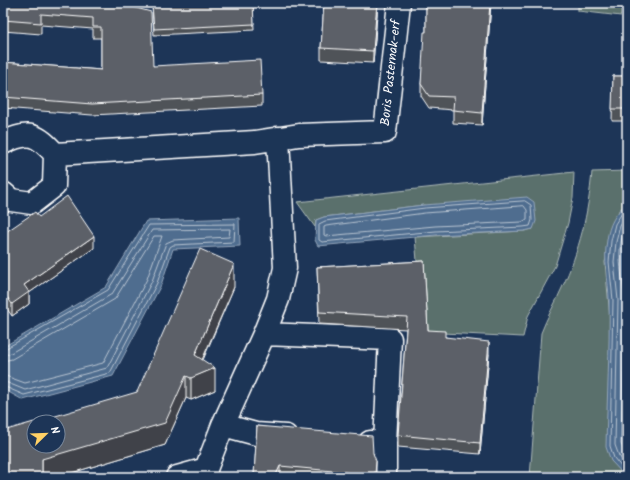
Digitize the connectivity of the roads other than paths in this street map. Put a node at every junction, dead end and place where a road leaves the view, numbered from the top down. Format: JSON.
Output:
{"nodes":[{"id":1,"x":399,"y":3,"type":"edge"},
{"id":2,"x":278,"y":138,"type":"junction"},
{"id":3,"x":3,"y":143,"type":"edge"},
{"id":4,"x":55,"y":154,"type":"junction"},
{"id":5,"x":3,"y":193,"type":"edge"},
{"id":6,"x":264,"y":334,"type":"junction"},
{"id":7,"x":223,"y":425,"type":"junction"},
{"id":8,"x":309,"y":438,"type":"edge"},
{"id":9,"x":347,"y":440,"type":"edge"},
{"id":10,"x":385,"y":443,"type":"junction"},
{"id":11,"x":206,"y":473,"type":"edge"},
{"id":12,"x":177,"y":477,"type":"edge"},
{"id":13,"x":385,"y":477,"type":"edge"}],
"edges":[{"from":1,"to":2,"type":"street","name":"Boris Pasternak-erf"},
{"from":2,"to":4,"type":"street","name":"Boris Pasternak-erf"},
{"from":2,"to":6,"type":"street"},
{"from":3,"to":4,"type":"street"},
{"from":4,"to":5,"type":"street"},
{"from":6,"to":7,"type":"street"},
{"from":6,"to":10,"type":"street"},
{"from":7,"to":8,"type":"street"},
{"from":7,"to":11,"type":"street"},
{"from":9,"to":10,"type":"street"},
{"from":10,"to":13,"type":"street"},
{"from":11,"to":12,"type":"street"}]}
